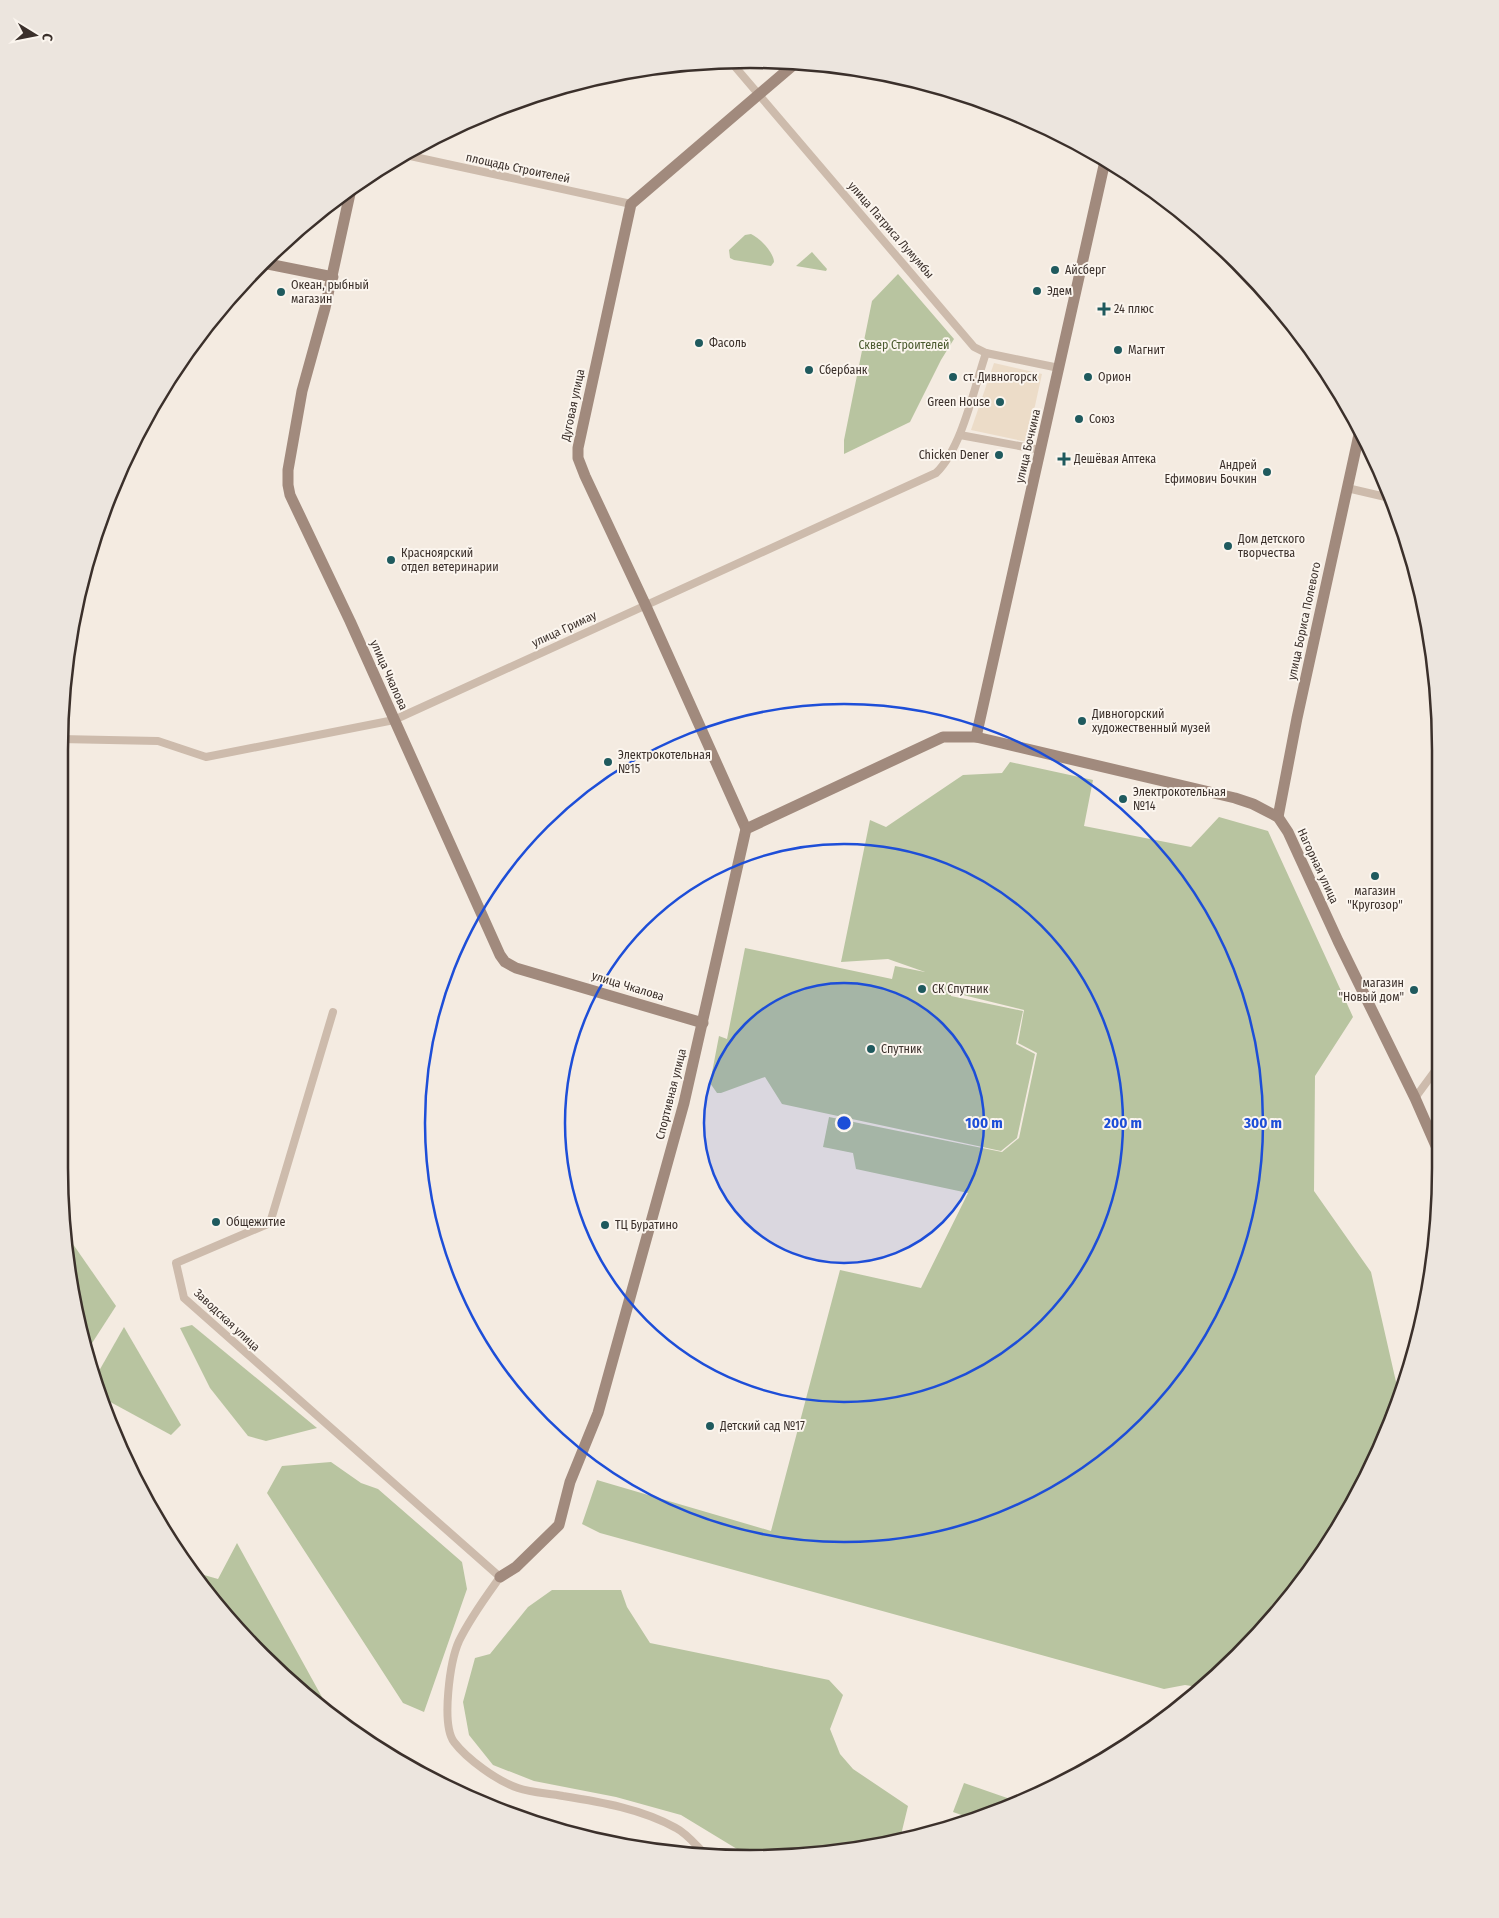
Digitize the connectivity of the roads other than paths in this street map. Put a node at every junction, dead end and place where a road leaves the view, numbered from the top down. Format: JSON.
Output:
{"nodes":[{"id":1,"x":737,"y":68,"type":"edge"},
{"id":2,"x":789,"y":69,"type":"edge"},
{"id":3,"x":759,"y":94,"type":"junction"},
{"id":4,"x":413,"y":157,"type":"edge"},
{"id":5,"x":1104,"y":167,"type":"edge"},
{"id":6,"x":349,"y":197,"type":"edge"},
{"id":7,"x":631,"y":204,"type":"junction"},
{"id":8,"x":270,"y":264,"type":"edge"},
{"id":9,"x":332,"y":277,"type":"junction"},
{"id":10,"x":986,"y":353,"type":"junction"},
{"id":11,"x":1059,"y":368,"type":"junction"},
{"id":12,"x":960,"y":435,"type":"junction"},
{"id":13,"x":1357,"y":441,"type":"edge"},
{"id":14,"x":1041,"y":450,"type":"junction"},
{"id":15,"x":1347,"y":488,"type":"junction"},
{"id":16,"x":1383,"y":496,"type":"edge"},
{"id":17,"x":645,"y":604,"type":"junction"},
{"id":18,"x":394,"y":720,"type":"junction"},
{"id":19,"x":976,"y":737,"type":"junction"},
{"id":20,"x":68,"y":739,"type":"edge"},
{"id":21,"x":1278,"y":817,"type":"junction"},
{"id":22,"x":746,"y":829,"type":"junction"},
{"id":23,"x":333,"y":1012,"type":"dead end"},
{"id":24,"x":703,"y":1023,"type":"junction"},
{"id":25,"x":1432,"y":1075,"type":"edge"},
{"id":26,"x":1415,"y":1098,"type":"junction"},
{"id":27,"x":1432,"y":1137,"type":"edge"},
{"id":28,"x":500,"y":1577,"type":"junction"},
{"id":29,"x":699,"y":1848,"type":"edge"}],
"edges":[{"from":1,"to":3,"type":"street","name":"улица Патриса Лумумбы"},
{"from":2,"to":3,"type":"main road"},
{"from":3,"to":7,"type":"main road"},
{"from":3,"to":10,"type":"street","name":"улица Патриса Лумумбы"},
{"from":4,"to":7,"type":"street","name":"площадь Строителей"},
{"from":5,"to":11,"type":"main road","name":"улица Бочкина"},
{"from":6,"to":9,"type":"main road","name":"улица Чкалова"},
{"from":7,"to":17,"type":"main road","name":"Дуговая улица"},
{"from":8,"to":9,"type":"main road"},
{"from":9,"to":18,"type":"main road","name":"улица Чкалова"},
{"from":10,"to":11,"type":"street","name":"улица Патриса Лумумбы"},
{"from":10,"to":12,"type":"street","name":"улица Гримау"},
{"from":11,"to":14,"type":"main road","name":"улица Бочкина"},
{"from":12,"to":14,"type":"street"},
{"from":12,"to":17,"type":"street","name":"улица Гримау"},
{"from":13,"to":15,"type":"main road","name":"улица Бориса Полевого"},
{"from":14,"to":19,"type":"main road","name":"улица Бочкина"},
{"from":15,"to":16,"type":"street"},
{"from":15,"to":21,"type":"main road","name":"улица Бориса Полевого"},
{"from":17,"to":18,"type":"street","name":"улица Гримау"},
{"from":17,"to":22,"type":"main road","name":"Дуговая улица"},
{"from":18,"to":20,"type":"street","name":"улица Гримау"},
{"from":18,"to":24,"type":"main road","name":"улица Чкалова"},
{"from":19,"to":21,"type":"main road"},
{"from":19,"to":22,"type":"main road"},
{"from":21,"to":26,"type":"main road","name":"Нагорная улица"},
{"from":22,"to":24,"type":"main road","name":"Спортивная улица"},
{"from":23,"to":28,"type":"street","name":"Заводская улица"},
{"from":24,"to":28,"type":"main road","name":"Спортивная улица"},
{"from":25,"to":26,"type":"street"},
{"from":26,"to":27,"type":"main road","name":"Нагорная улица"},
{"from":28,"to":29,"type":"street"}]}
